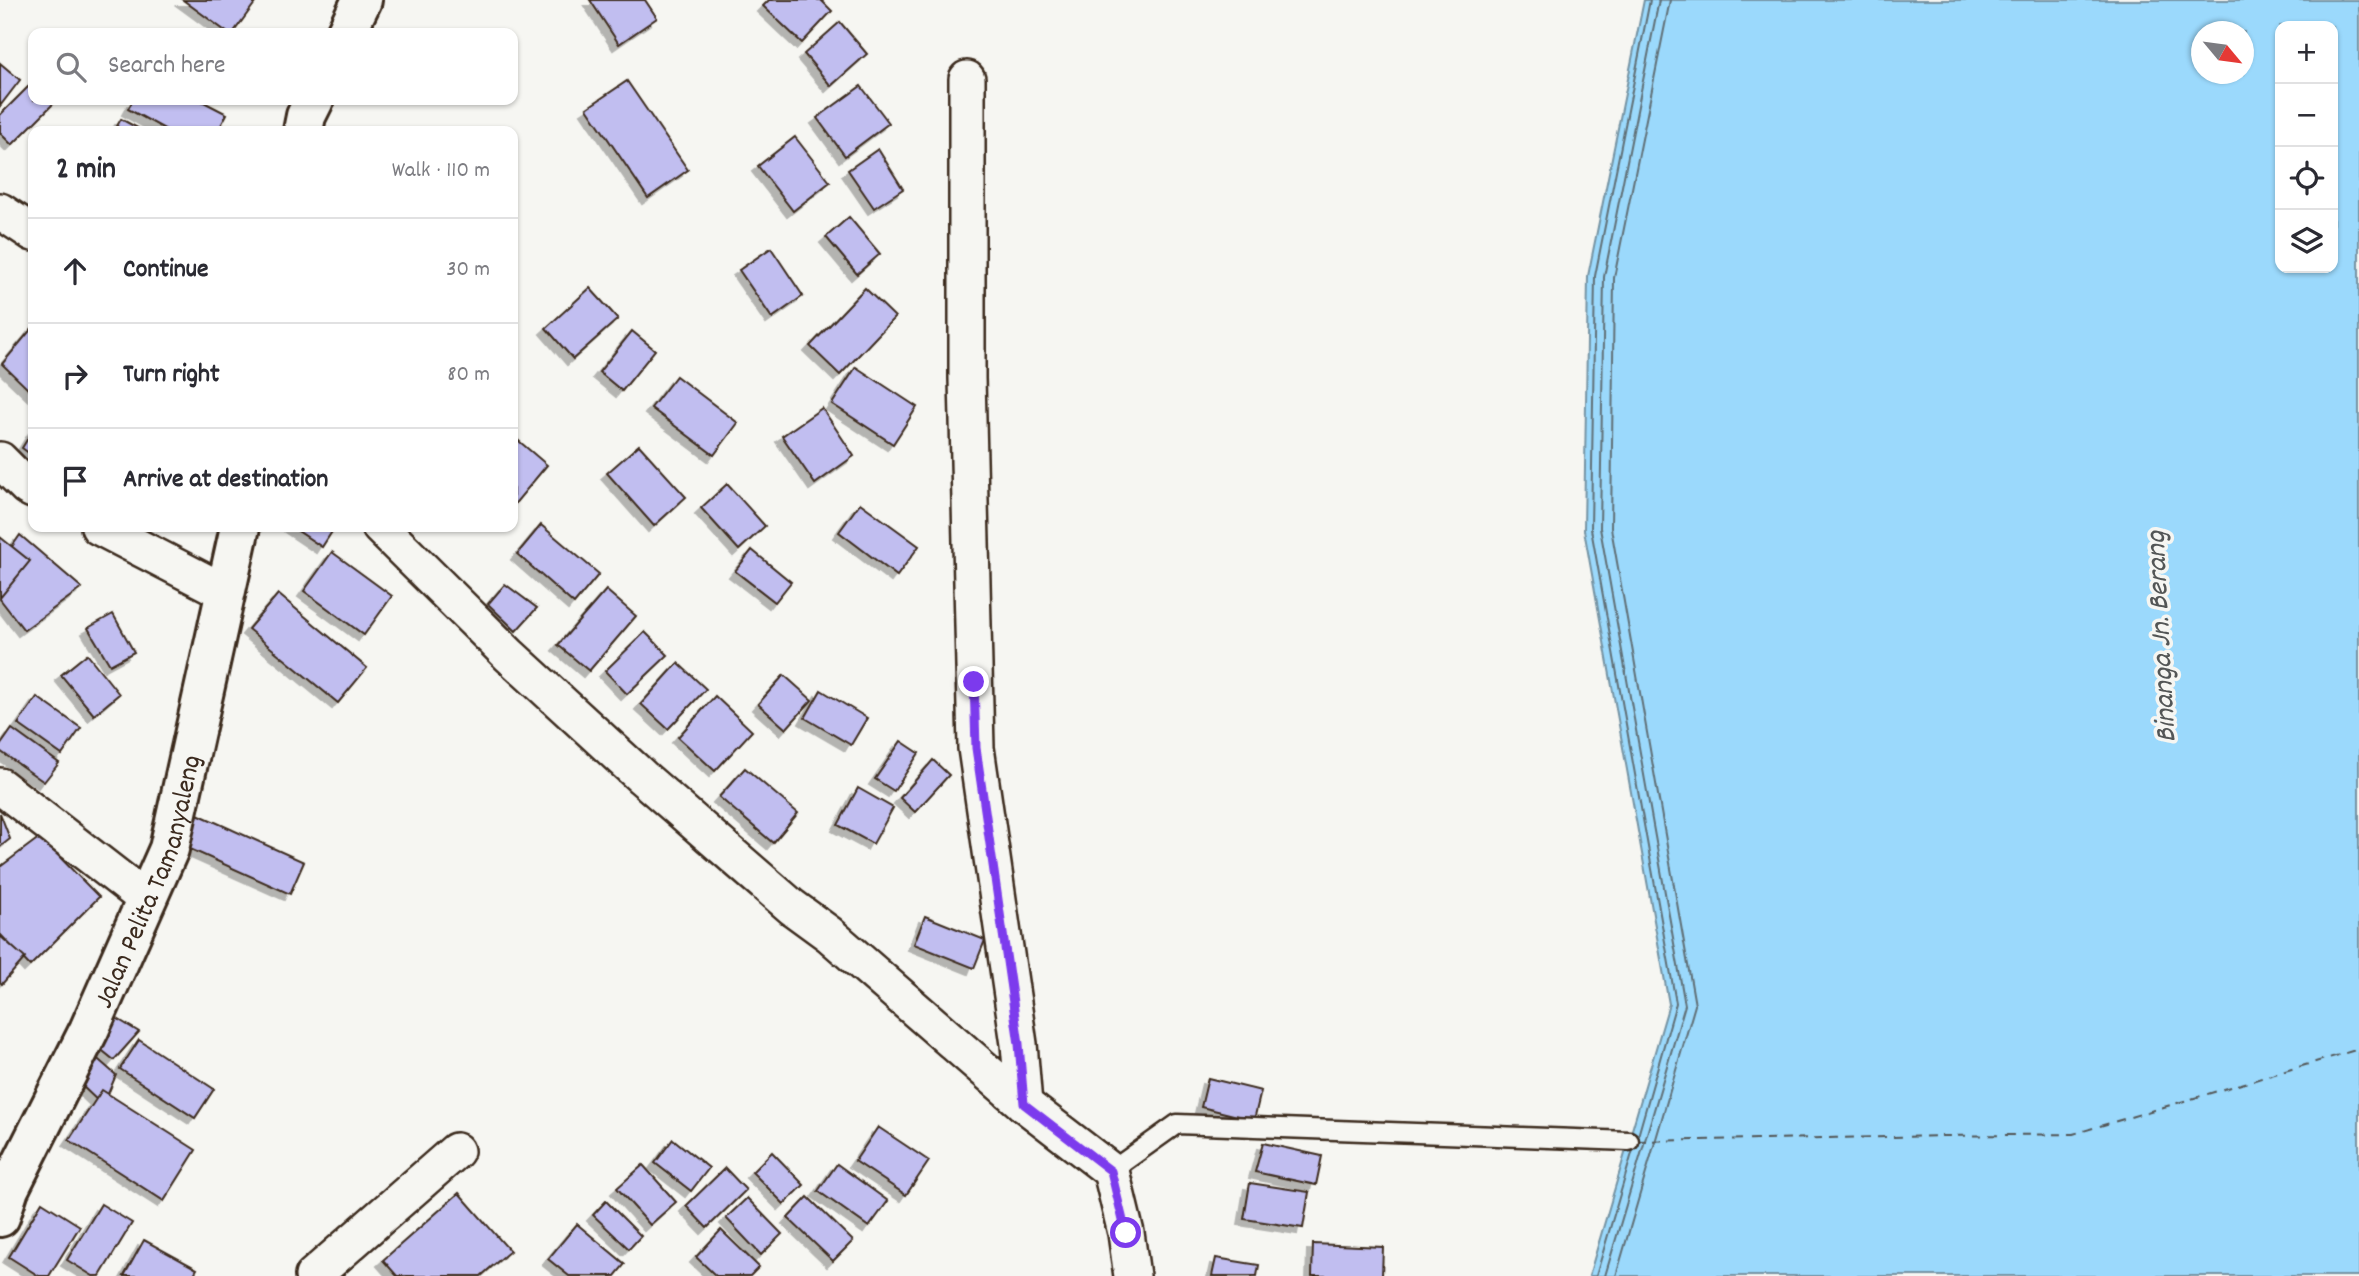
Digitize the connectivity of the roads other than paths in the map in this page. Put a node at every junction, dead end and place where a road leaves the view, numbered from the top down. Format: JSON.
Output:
{"nodes":[{"id":1,"x":967,"y":79,"type":"dead end"},
{"id":2,"x":312,"y":105,"type":"edge"},
{"id":3,"x":304,"y":126,"type":"edge"},
{"id":4,"x":0,"y":211,"type":"edge"},
{"id":5,"x":28,"y":230,"type":"edge"},
{"id":6,"x":0,"y":460,"type":"edge"},
{"id":7,"x":28,"y":488,"type":"edge"},
{"id":8,"x":109,"y":532,"type":"edge"},
{"id":9,"x":239,"y":532,"type":"edge"},
{"id":10,"x":385,"y":532,"type":"edge"},
{"id":11,"x":225,"y":592,"type":"junction"},
{"id":12,"x":0,"y":786,"type":"edge"},
{"id":13,"x":147,"y":900,"type":"junction"},
{"id":14,"x":1024,"y":1104,"type":"junction"},
{"id":15,"x":1629,"y":1141,"type":"dead end"},
{"id":16,"x":456,"y":1151,"type":"dead end"},
{"id":17,"x":1111,"y":1171,"type":"junction"},
{"id":18,"x":3,"y":1195,"type":"edge"},
{"id":19,"x":313,"y":1276,"type":"edge"},
{"id":20,"x":1132,"y":1276,"type":"edge"}],
"edges":[{"from":1,"to":14,"type":"street"},
{"from":2,"to":3,"type":"street"},
{"from":4,"to":5,"type":"street"},
{"from":6,"to":7,"type":"street"},
{"from":8,"to":11,"type":"street"},
{"from":9,"to":11,"type":"street","name":"Jalan Pelita Tamanyaleng"},
{"from":10,"to":14,"type":"street"},
{"from":11,"to":13,"type":"street","name":"Jalan Pelita Tamanyaleng"},
{"from":12,"to":13,"type":"street"},
{"from":13,"to":18,"type":"street","name":"Jalan Pelita Tamanyaleng"},
{"from":14,"to":17,"type":"street"},
{"from":15,"to":17,"type":"lane"},
{"from":16,"to":19,"type":"street"},
{"from":17,"to":20,"type":"street"}]}
